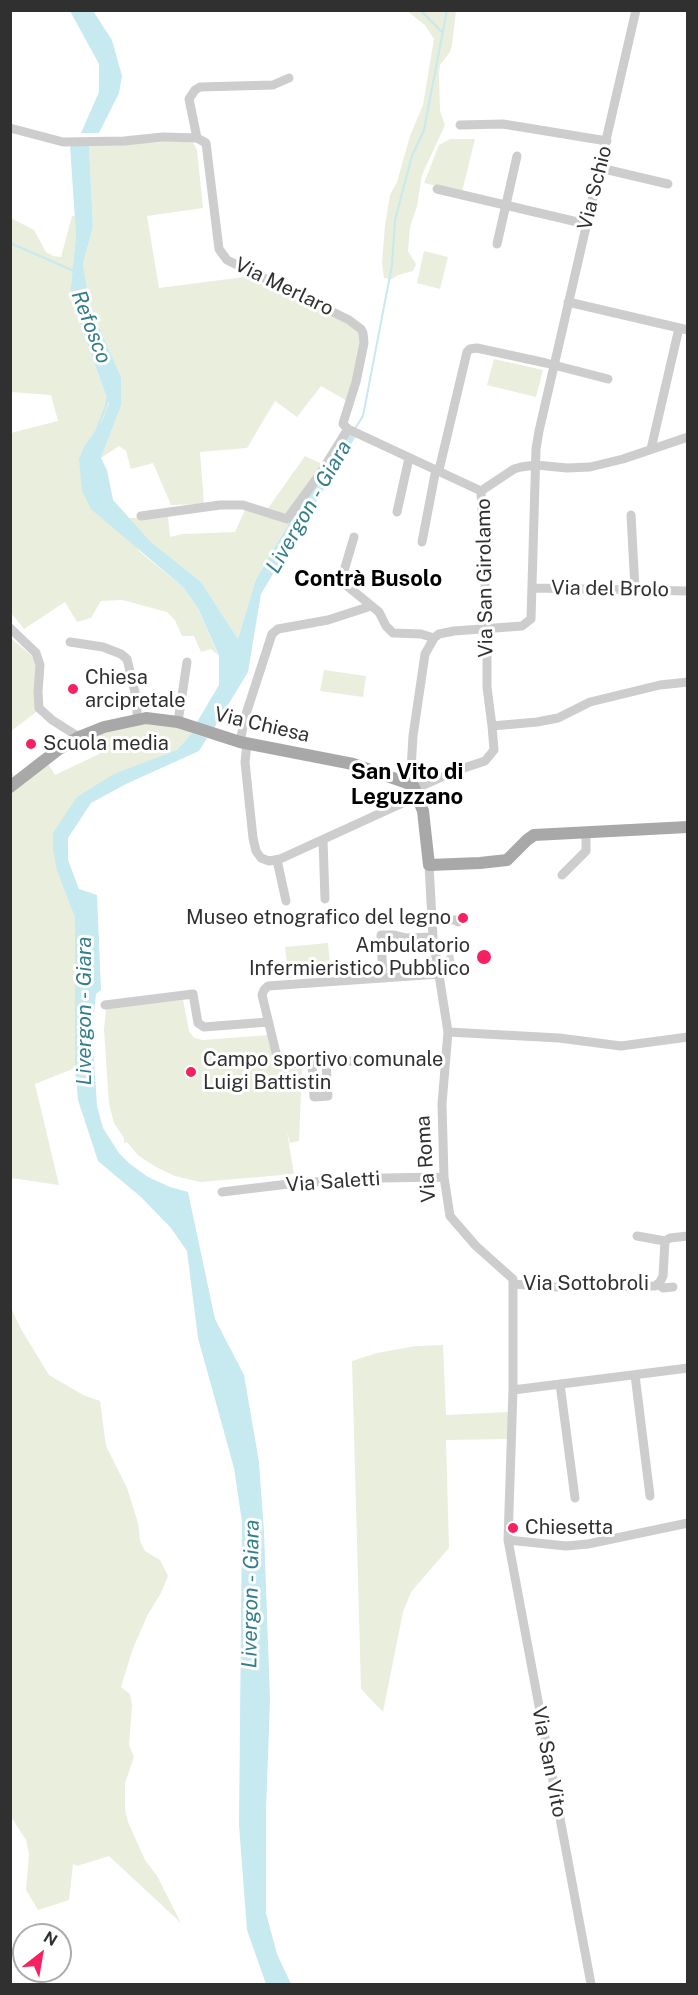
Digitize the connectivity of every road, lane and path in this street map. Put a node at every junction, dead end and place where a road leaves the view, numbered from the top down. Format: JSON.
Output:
{"nodes":[{"id":1,"x":636,"y":10,"type":"edge"},
{"id":2,"x":289,"y":78,"type":"dead end"},
{"id":3,"x":460,"y":125,"type":"dead end"},
{"id":4,"x":10,"y":128,"type":"edge"},
{"id":5,"x":197,"y":138,"type":"junction"},
{"id":6,"x":607,"y":141,"type":"junction"},
{"id":7,"x":517,"y":156,"type":"dead end"},
{"id":8,"x":600,"y":168,"type":"junction"},
{"id":9,"x":668,"y":184,"type":"dead end"},
{"id":10,"x":437,"y":189,"type":"dead end"},
{"id":11,"x":506,"y":205,"type":"junction"},
{"id":12,"x":586,"y":224,"type":"junction"},
{"id":13,"x":497,"y":244,"type":"dead end"},
{"id":14,"x":568,"y":302,"type":"junction"},
{"id":15,"x":683,"y":329,"type":"edge"},
{"id":16,"x":554,"y":366,"type":"junction"},
{"id":17,"x":608,"y":379,"type":"dead end"},
{"id":18,"x":348,"y":429,"type":"junction"},
{"id":19,"x":687,"y":437,"type":"edge"},
{"id":20,"x":651,"y":449,"type":"junction"},
{"id":21,"x":409,"y":458,"type":"junction"},
{"id":22,"x":536,"y":465,"type":"junction"},
{"id":23,"x":437,"y":470,"type":"junction"},
{"id":24,"x":481,"y":491,"type":"junction"},
{"id":25,"x":397,"y":512,"type":"dead end"},
{"id":26,"x":631,"y":515,"type":"dead end"},
{"id":27,"x":141,"y":516,"type":"dead end"},
{"id":28,"x":354,"y":537,"type":"dead end"},
{"id":29,"x":422,"y":542,"type":"dead end"},
{"id":30,"x":533,"y":588,"type":"junction"},
{"id":31,"x":635,"y":589,"type":"junction"},
{"id":32,"x":687,"y":591,"type":"edge"},
{"id":33,"x":371,"y":606,"type":"junction"},
{"id":34,"x":10,"y":628,"type":"edge"},
{"id":35,"x":487,"y":630,"type":"junction"},
{"id":36,"x":434,"y":638,"type":"junction"},
{"id":37,"x":70,"y":642,"type":"dead end"},
{"id":38,"x":187,"y":662,"type":"dead end"},
{"id":39,"x":687,"y":682,"type":"edge"},
{"id":40,"x":137,"y":718,"type":"junction"},
{"id":41,"x":178,"y":722,"type":"junction"},
{"id":42,"x":492,"y":726,"type":"junction"},
{"id":43,"x":79,"y":737,"type":"junction"},
{"id":44,"x":243,"y":743,"type":"junction"},
{"id":45,"x":10,"y":787,"type":"edge"},
{"id":46,"x":416,"y":790,"type":"junction"},
{"id":47,"x":687,"y":826,"type":"edge"},
{"id":48,"x":586,"y":833,"type":"junction"},
{"id":49,"x":323,"y":840,"type":"junction"},
{"id":50,"x":277,"y":860,"type":"junction"},
{"id":51,"x":429,"y":865,"type":"junction"},
{"id":52,"x":562,"y":876,"type":"dead end"},
{"id":53,"x":325,"y":899,"type":"dead end"},
{"id":54,"x":286,"y":901,"type":"dead end"},
{"id":55,"x":430,"y":920,"type":"junction"},
{"id":56,"x":458,"y":922,"type":"dead end"},
{"id":57,"x":433,"y":936,"type":"junction"},
{"id":58,"x":439,"y":974,"type":"junction"},
{"id":59,"x":383,"y":978,"type":"junction"},
{"id":60,"x":105,"y":1005,"type":"dead end"},
{"id":61,"x":268,"y":1022,"type":"junction"},
{"id":62,"x":448,"y":1032,"type":"junction"},
{"id":63,"x":687,"y":1037,"type":"edge"},
{"id":64,"x":374,"y":1060,"type":"dead end"},
{"id":65,"x":326,"y":1062,"type":"junction"},
{"id":66,"x":312,"y":1063,"type":"junction"},
{"id":67,"x":444,"y":1177,"type":"junction"},
{"id":68,"x":222,"y":1192,"type":"dead end"},
{"id":69,"x":637,"y":1236,"type":"dead end"},
{"id":70,"x":687,"y":1236,"type":"edge"},
{"id":71,"x":665,"y":1241,"type":"junction"},
{"id":72,"x":513,"y":1281,"type":"junction"},
{"id":73,"x":658,"y":1284,"type":"junction"},
{"id":74,"x":673,"y":1287,"type":"dead end"},
{"id":75,"x":687,"y":1368,"type":"edge"},
{"id":76,"x":635,"y":1375,"type":"junction"},
{"id":77,"x":560,"y":1384,"type":"junction"},
{"id":78,"x":513,"y":1390,"type":"junction"},
{"id":79,"x":650,"y":1496,"type":"dead end"},
{"id":80,"x":575,"y":1498,"type":"dead end"},
{"id":81,"x":687,"y":1523,"type":"edge"},
{"id":82,"x":507,"y":1539,"type":"junction"},
{"id":83,"x":591,"y":1984,"type":"edge"}],
"edges":[{"from":1,"to":6,"type":"street","name":"Via Schio"},
{"from":2,"to":5,"type":"street","name":"Via Merlaro"},
{"from":3,"to":6,"type":"street"},
{"from":4,"to":5,"type":"street"},
{"from":5,"to":18,"type":"street","name":"Via Merlaro"},
{"from":6,"to":8,"type":"street","name":"Via Schio"},
{"from":7,"to":11,"type":"street"},
{"from":8,"to":9,"type":"street"},
{"from":8,"to":12,"type":"street","name":"Via Schio"},
{"from":10,"to":11,"type":"street"},
{"from":11,"to":12,"type":"street"},
{"from":11,"to":13,"type":"street"},
{"from":12,"to":14,"type":"street","name":"Via Schio"},
{"from":14,"to":15,"type":"street"},
{"from":14,"to":16,"type":"street","name":"Via Schio"},
{"from":15,"to":20,"type":"street"},
{"from":16,"to":17,"type":"street"},
{"from":16,"to":22,"type":"street","name":"Via Schio"},
{"from":16,"to":23,"type":"street"},
{"from":18,"to":21,"type":"street"},
{"from":18,"to":27,"type":"street"},
{"from":19,"to":20,"type":"street"},
{"from":20,"to":22,"type":"street"},
{"from":21,"to":23,"type":"street"},
{"from":21,"to":25,"type":"street"},
{"from":22,"to":24,"type":"street","name":"Via San Girolamo"},
{"from":22,"to":30,"type":"street","name":"Via Schio"},
{"from":23,"to":24,"type":"street"},
{"from":23,"to":29,"type":"street"},
{"from":24,"to":35,"type":"street","name":"Via San Girolamo"},
{"from":26,"to":31,"type":"street"},
{"from":28,"to":33,"type":"street"},
{"from":30,"to":31,"type":"street","name":"Via del Brolo"},
{"from":30,"to":35,"type":"street","name":"Via Schio"},
{"from":31,"to":32,"type":"street","name":"Via del Brolo"},
{"from":33,"to":36,"type":"street"},
{"from":33,"to":44,"type":"street"},
{"from":34,"to":43,"type":"street"},
{"from":35,"to":36,"type":"street"},
{"from":35,"to":42,"type":"street","name":"Via San Girolamo"},
{"from":36,"to":46,"type":"street"},
{"from":37,"to":40,"type":"street"},
{"from":38,"to":41,"type":"street"},
{"from":39,"to":42,"type":"street"},
{"from":40,"to":41,"type":"main road","name":"Via Chiesa"},
{"from":40,"to":43,"type":"main road","name":"Via Chiesa"},
{"from":41,"to":44,"type":"main road","name":"Via Chiesa"},
{"from":42,"to":46,"type":"street","name":"Via San Girolamo"},
{"from":43,"to":45,"type":"main road","name":"Via Chiesa"},
{"from":44,"to":46,"type":"main road","name":"Via Chiesa"},
{"from":44,"to":50,"type":"street"},
{"from":46,"to":49,"type":"street","name":"Via San Girolamo"},
{"from":46,"to":51,"type":"main road","name":"Via Roma"},
{"from":47,"to":48,"type":"main road"},
{"from":48,"to":51,"type":"main road"},
{"from":48,"to":52,"type":"street"},
{"from":49,"to":50,"type":"street","name":"Via San Girolamo"},
{"from":49,"to":53,"type":"street"},
{"from":50,"to":54,"type":"street"},
{"from":51,"to":55,"type":"street","name":"Via Roma"},
{"from":55,"to":56,"type":"street"},
{"from":55,"to":57,"type":"street","name":"Via Roma"},
{"from":57,"to":58,"type":"street","name":"Via Roma"},
{"from":57,"to":59,"type":"street"},
{"from":58,"to":59,"type":"street"},
{"from":58,"to":62,"type":"street","name":"Via Roma"},
{"from":59,"to":61,"type":"street"},
{"from":60,"to":61,"type":"street"},
{"from":61,"to":66,"type":"street"},
{"from":62,"to":63,"type":"street"},
{"from":62,"to":67,"type":"street","name":"Via Roma"},
{"from":64,"to":65,"type":"street"},
{"from":65,"to":66,"type":"street"},
{"from":65,"to":66,"type":"street"},
{"from":67,"to":68,"type":"street","name":"Via Saletti"},
{"from":67,"to":72,"type":"street","name":"Via Roma"},
{"from":69,"to":71,"type":"street"},
{"from":70,"to":71,"type":"street"},
{"from":71,"to":73,"type":"street","name":"Via Sottobroli"},
{"from":72,"to":73,"type":"street","name":"Via Sottobroli"},
{"from":72,"to":78,"type":"street"},
{"from":73,"to":74,"type":"street","name":"Via Sottobroli"},
{"from":75,"to":76,"type":"street"},
{"from":76,"to":77,"type":"street"},
{"from":76,"to":79,"type":"street"},
{"from":77,"to":78,"type":"street"},
{"from":77,"to":80,"type":"street"},
{"from":78,"to":82,"type":"street"},
{"from":81,"to":82,"type":"street"},
{"from":82,"to":83,"type":"street","name":"Via San Vito"}]}
